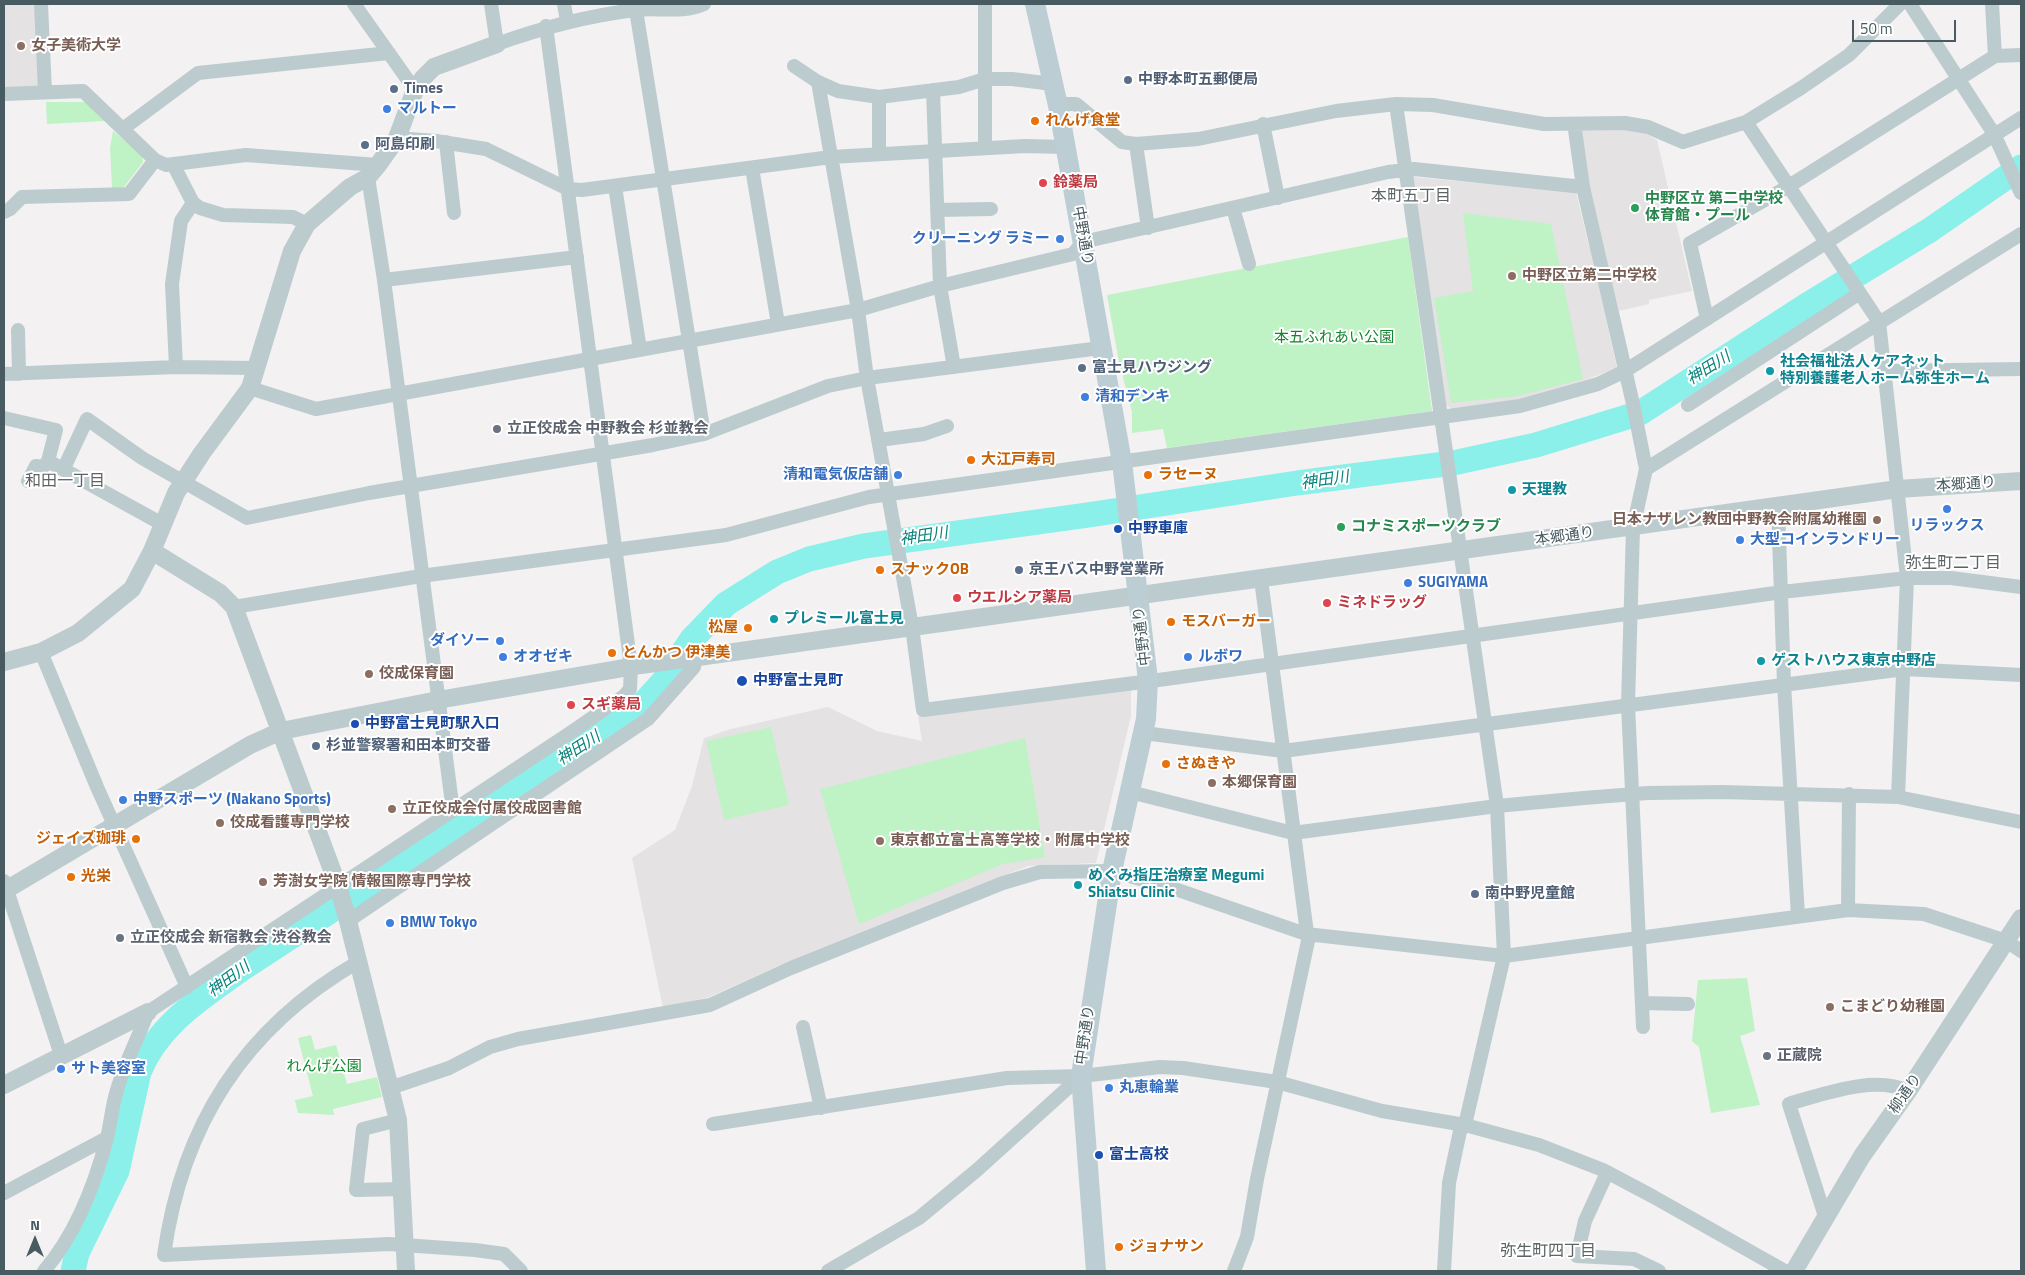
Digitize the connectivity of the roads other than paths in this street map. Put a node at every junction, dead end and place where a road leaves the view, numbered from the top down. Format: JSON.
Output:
{"nodes":[{"id":1,"x":41,"y":4,"type":"edge"},
{"id":2,"x":354,"y":4,"type":"edge"},
{"id":3,"x":491,"y":4,"type":"edge"},
{"id":4,"x":564,"y":4,"type":"edge"},
{"id":5,"x":704,"y":4,"type":"edge"},
{"id":6,"x":985,"y":4,"type":"edge"},
{"id":7,"x":1035,"y":4,"type":"edge"},
{"id":8,"x":1900,"y":4,"type":"edge"},
{"id":9,"x":1910,"y":4,"type":"edge"},
{"id":10,"x":1992,"y":4,"type":"edge"},
{"id":11,"x":640,"y":7,"type":"edge"},
{"id":12,"x":567,"y":21,"type":"junction"},
{"id":13,"x":546,"y":26,"type":"junction"},
{"id":14,"x":497,"y":44,"type":"junction"},
{"id":15,"x":389,"y":53,"type":"junction"},
{"id":16,"x":2021,"y":55,"type":"edge"},
{"id":17,"x":1995,"y":56,"type":"junction"},
{"id":18,"x":794,"y":66,"type":"dead end"},
{"id":19,"x":985,"y":79,"type":"junction"},
{"id":20,"x":1959,"y":79,"type":"junction"},
{"id":21,"x":818,"y":82,"type":"junction"},
{"id":22,"x":1053,"y":84,"type":"junction"},
{"id":23,"x":415,"y":90,"type":"junction"},
{"id":24,"x":933,"y":90,"type":"junction"},
{"id":25,"x":45,"y":92,"type":"junction"},
{"id":26,"x":4,"y":94,"type":"edge"},
{"id":27,"x":879,"y":97,"type":"junction"},
{"id":28,"x":1058,"y":104,"type":"junction"},
{"id":29,"x":1396,"y":104,"type":"junction"},
{"id":30,"x":2021,"y":118,"type":"edge"},
{"id":31,"x":1746,"y":122,"type":"junction"},
{"id":32,"x":1263,"y":124,"type":"junction"},
{"id":33,"x":1577,"y":124,"type":"junction"},
{"id":34,"x":124,"y":128,"type":"junction"},
{"id":35,"x":1994,"y":134,"type":"junction"},
{"id":36,"x":397,"y":138,"type":"junction"},
{"id":37,"x":446,"y":142,"type":"junction"},
{"id":38,"x":1136,"y":144,"type":"junction"},
{"id":39,"x":1065,"y":147,"type":"junction"},
{"id":40,"x":985,"y":148,"type":"junction"},
{"id":41,"x":935,"y":150,"type":"junction"},
{"id":42,"x":879,"y":153,"type":"junction"},
{"id":43,"x":831,"y":156,"type":"junction"},
{"id":44,"x":155,"y":160,"type":"junction"},
{"id":45,"x":173,"y":164,"type":"junction"},
{"id":46,"x":752,"y":168,"type":"junction"},
{"id":47,"x":1406,"y":170,"type":"junction"},
{"id":48,"x":373,"y":171,"type":"junction"},
{"id":49,"x":662,"y":180,"type":"junction"},
{"id":50,"x":615,"y":186,"type":"junction"},
{"id":51,"x":1789,"y":186,"type":"junction"},
{"id":52,"x":1583,"y":187,"type":"junction"},
{"id":53,"x":568,"y":189,"type":"junction"},
{"id":54,"x":2020,"y":190,"type":"edge"},
{"id":55,"x":1278,"y":198,"type":"junction"},
{"id":56,"x":193,"y":203,"type":"junction"},
{"id":57,"x":991,"y":208,"type":"dead end"},
{"id":58,"x":1233,"y":208,"type":"junction"},
{"id":59,"x":937,"y":210,"type":"junction"},
{"id":60,"x":4,"y":212,"type":"edge"},
{"id":61,"x":454,"y":213,"type":"dead end"},
{"id":62,"x":307,"y":224,"type":"junction"},
{"id":63,"x":1148,"y":228,"type":"junction"},
{"id":64,"x":2021,"y":234,"type":"edge"},
{"id":65,"x":1083,"y":242,"type":"junction"},
{"id":66,"x":1827,"y":242,"type":"junction"},
{"id":67,"x":577,"y":257,"type":"junction"},
{"id":68,"x":1249,"y":264,"type":"dead end"},
{"id":69,"x":384,"y":280,"type":"junction"},
{"id":70,"x":940,"y":286,"type":"junction"},
{"id":71,"x":1859,"y":292,"type":"junction"},
{"id":72,"x":858,"y":310,"type":"junction"},
{"id":73,"x":1707,"y":319,"type":"junction"},
{"id":74,"x":1879,"y":322,"type":"junction"},
{"id":75,"x":778,"y":324,"type":"junction"},
{"id":76,"x":18,"y":330,"type":"dead end"},
{"id":77,"x":688,"y":342,"type":"junction"},
{"id":78,"x":1100,"y":348,"type":"junction"},
{"id":79,"x":640,"y":350,"type":"junction"},
{"id":80,"x":591,"y":359,"type":"junction"},
{"id":81,"x":176,"y":367,"type":"junction"},
{"id":82,"x":954,"y":367,"type":"junction"},
{"id":83,"x":255,"y":368,"type":"junction"},
{"id":84,"x":2021,"y":369,"type":"edge"},
{"id":85,"x":1625,"y":371,"type":"junction"},
{"id":86,"x":1885,"y":371,"type":"junction"},
{"id":87,"x":4,"y":374,"type":"edge"},
{"id":88,"x":19,"y":374,"type":"junction"},
{"id":89,"x":867,"y":378,"type":"junction"},
{"id":90,"x":250,"y":388,"type":"junction"},
{"id":91,"x":398,"y":395,"type":"junction"},
{"id":92,"x":1688,"y":405,"type":"dead end"},
{"id":93,"x":4,"y":418,"type":"edge"},
{"id":94,"x":1441,"y":418,"type":"junction"},
{"id":95,"x":947,"y":426,"type":"dead end"},
{"id":96,"x":704,"y":434,"type":"junction"},
{"id":97,"x":879,"y":440,"type":"junction"},
{"id":98,"x":603,"y":453,"type":"junction"},
{"id":99,"x":48,"y":461,"type":"junction"},
{"id":100,"x":1122,"y":462,"type":"junction"},
{"id":101,"x":64,"y":468,"type":"junction"},
{"id":102,"x":1646,"y":470,"type":"junction"},
{"id":103,"x":28,"y":481,"type":"dead end"},
{"id":104,"x":184,"y":481,"type":"junction"},
{"id":105,"x":2021,"y":481,"type":"edge"},
{"id":106,"x":410,"y":486,"type":"junction"},
{"id":107,"x":1898,"y":489,"type":"junction"},
{"id":108,"x":889,"y":495,"type":"junction"},
{"id":109,"x":1778,"y":506,"type":"junction"},
{"id":110,"x":164,"y":524,"type":"junction"},
{"id":111,"x":1633,"y":528,"type":"junction"},
{"id":112,"x":616,"y":550,"type":"junction"},
{"id":113,"x":152,"y":551,"type":"junction"},
{"id":114,"x":1459,"y":552,"type":"junction"},
{"id":115,"x":421,"y":576,"type":"junction"},
{"id":116,"x":1907,"y":578,"type":"junction"},
{"id":117,"x":1261,"y":579,"type":"junction"},
{"id":118,"x":2021,"y":587,"type":"edge"},
{"id":119,"x":1782,"y":592,"type":"junction"},
{"id":120,"x":1138,"y":596,"type":"junction"},
{"id":121,"x":234,"y":606,"type":"junction"},
{"id":122,"x":1631,"y":613,"type":"junction"},
{"id":123,"x":912,"y":627,"type":"junction"},
{"id":124,"x":1472,"y":636,"type":"junction"},
{"id":125,"x":41,"y":652,"type":"junction"},
{"id":126,"x":694,"y":657,"type":"junction"},
{"id":127,"x":5,"y":660,"type":"edge"},
{"id":128,"x":1272,"y":664,"type":"junction"},
{"id":129,"x":632,"y":667,"type":"junction"},
{"id":130,"x":1904,"y":669,"type":"junction"},
{"id":131,"x":2021,"y":675,"type":"edge"},
{"id":132,"x":1148,"y":680,"type":"junction"},
{"id":133,"x":1784,"y":684,"type":"junction"},
{"id":134,"x":438,"y":700,"type":"junction"},
{"id":135,"x":1628,"y":705,"type":"junction"},
{"id":136,"x":1484,"y":724,"type":"junction"},
{"id":137,"x":281,"y":731,"type":"junction"},
{"id":138,"x":1144,"y":733,"type":"junction"},
{"id":139,"x":1283,"y":750,"type":"junction"},
{"id":140,"x":1130,"y":792,"type":"junction"},
{"id":141,"x":1632,"y":794,"type":"junction"},
{"id":142,"x":1790,"y":794,"type":"junction"},
{"id":143,"x":1849,"y":794,"type":"junction"},
{"id":144,"x":1898,"y":796,"type":"junction"},
{"id":145,"x":1496,"y":806,"type":"junction"},
{"id":146,"x":453,"y":811,"type":"junction"},
{"id":147,"x":2021,"y":822,"type":"edge"},
{"id":148,"x":115,"y":825,"type":"junction"},
{"id":149,"x":1293,"y":833,"type":"junction"},
{"id":150,"x":1112,"y":871,"type":"junction"},
{"id":151,"x":5,"y":887,"type":"edge"},
{"id":152,"x":339,"y":889,"type":"junction"},
{"id":153,"x":1848,"y":910,"type":"junction"},
{"id":154,"x":1798,"y":916,"type":"junction"},
{"id":155,"x":2021,"y":918,"type":"edge"},
{"id":156,"x":347,"y":919,"type":"junction"},
{"id":157,"x":1306,"y":934,"type":"junction"},
{"id":158,"x":1638,"y":937,"type":"junction"},
{"id":159,"x":2006,"y":941,"type":"junction"},
{"id":160,"x":2021,"y":952,"type":"edge"},
{"id":161,"x":1504,"y":956,"type":"junction"},
{"id":162,"x":358,"y":962,"type":"junction"},
{"id":163,"x":187,"y":987,"type":"junction"},
{"id":164,"x":1642,"y":1003,"type":"junction"},
{"id":165,"x":1688,"y":1004,"type":"dead end"},
{"id":166,"x":148,"y":1012,"type":"junction"},
{"id":167,"x":804,"y":1027,"type":"dead end"},
{"id":168,"x":1643,"y":1027,"type":"dead end"},
{"id":169,"x":61,"y":1055,"type":"junction"},
{"id":170,"x":1081,"y":1076,"type":"junction"},
{"id":171,"x":1277,"y":1082,"type":"junction"},
{"id":172,"x":4,"y":1085,"type":"edge"},
{"id":173,"x":390,"y":1088,"type":"junction"},
{"id":174,"x":1908,"y":1091,"type":"junction"},
{"id":175,"x":821,"y":1108,"type":"junction"},
{"id":176,"x":398,"y":1120,"type":"junction"},
{"id":177,"x":713,"y":1124,"type":"dead end"},
{"id":178,"x":1465,"y":1125,"type":"junction"},
{"id":179,"x":107,"y":1138,"type":"junction"},
{"id":180,"x":1607,"y":1173,"type":"junction"},
{"id":181,"x":403,"y":1189,"type":"junction"},
{"id":182,"x":4,"y":1193,"type":"edge"},
{"id":183,"x":1828,"y":1216,"type":"junction"},
{"id":184,"x":405,"y":1245,"type":"junction"},
{"id":185,"x":832,"y":1270,"type":"edge"},
{"id":186,"x":44,"y":1271,"type":"edge"},
{"id":187,"x":406,"y":1271,"type":"edge"},
{"id":188,"x":521,"y":1271,"type":"edge"},
{"id":189,"x":1096,"y":1271,"type":"edge"},
{"id":190,"x":1234,"y":1271,"type":"edge"},
{"id":191,"x":1444,"y":1271,"type":"edge"},
{"id":192,"x":1659,"y":1271,"type":"edge"},
{"id":193,"x":1785,"y":1271,"type":"edge"},
{"id":194,"x":1794,"y":1271,"type":"edge"}],
"edges":[{"from":1,"to":25,"type":"street"},
{"from":2,"to":15,"type":"street"},
{"from":3,"to":14,"type":"street"},
{"from":4,"to":12,"type":"street"},
{"from":5,"to":11,"type":"street"},
{"from":6,"to":19,"type":"street"},
{"from":7,"to":22,"type":"main road","name":"中野通り"},
{"from":8,"to":31,"type":"street"},
{"from":9,"to":20,"type":"street"},
{"from":10,"to":17,"type":"street"},
{"from":11,"to":12,"type":"street"},
{"from":11,"to":49,"type":"street"},
{"from":12,"to":13,"type":"street"},
{"from":13,"to":14,"type":"street"},
{"from":13,"to":53,"type":"street"},
{"from":14,"to":23,"type":"street"},
{"from":15,"to":23,"type":"street"},
{"from":15,"to":34,"type":"street"},
{"from":16,"to":17,"type":"street"},
{"from":17,"to":20,"type":"street"},
{"from":18,"to":21,"type":"street"},
{"from":19,"to":22,"type":"street"},
{"from":19,"to":24,"type":"street"},
{"from":19,"to":40,"type":"street"},
{"from":20,"to":35,"type":"street"},
{"from":20,"to":51,"type":"street"},
{"from":21,"to":27,"type":"street"},
{"from":21,"to":43,"type":"street"},
{"from":22,"to":28,"type":"main road","name":"中野通り"},
{"from":23,"to":36,"type":"street"},
{"from":24,"to":27,"type":"street"},
{"from":24,"to":41,"type":"street"},
{"from":25,"to":26,"type":"street"},
{"from":25,"to":34,"type":"street"},
{"from":27,"to":42,"type":"street"},
{"from":28,"to":38,"type":"street"},
{"from":28,"to":39,"type":"main road","name":"中野通り"},
{"from":29,"to":32,"type":"street"},
{"from":29,"to":33,"type":"street"},
{"from":29,"to":47,"type":"street"},
{"from":30,"to":35,"type":"street"},
{"from":31,"to":33,"type":"street"},
{"from":31,"to":51,"type":"street"},
{"from":32,"to":38,"type":"street"},
{"from":32,"to":55,"type":"street"},
{"from":33,"to":52,"type":"street"},
{"from":34,"to":44,"type":"street"},
{"from":35,"to":54,"type":"street"},
{"from":35,"to":66,"type":"street"},
{"from":36,"to":37,"type":"street"},
{"from":36,"to":48,"type":"street"},
{"from":37,"to":53,"type":"street"},
{"from":37,"to":61,"type":"street"},
{"from":38,"to":63,"type":"street"},
{"from":39,"to":40,"type":"street"},
{"from":39,"to":65,"type":"main road","name":"中野通り"},
{"from":40,"to":41,"type":"street"},
{"from":41,"to":42,"type":"street"},
{"from":41,"to":59,"type":"street"},
{"from":42,"to":43,"type":"street"},
{"from":43,"to":46,"type":"street"},
{"from":43,"to":72,"type":"street"},
{"from":44,"to":45,"type":"street"},
{"from":44,"to":60,"type":"street"},
{"from":45,"to":48,"type":"street"},
{"from":45,"to":56,"type":"street"},
{"from":46,"to":49,"type":"street"},
{"from":46,"to":75,"type":"street"},
{"from":47,"to":52,"type":"street"},
{"from":47,"to":55,"type":"street"},
{"from":47,"to":94,"type":"street"},
{"from":48,"to":62,"type":"street"},
{"from":48,"to":69,"type":"street"},
{"from":49,"to":50,"type":"street"},
{"from":49,"to":77,"type":"street"},
{"from":50,"to":53,"type":"street"},
{"from":50,"to":79,"type":"street"},
{"from":51,"to":66,"type":"street"},
{"from":51,"to":73,"type":"street"},
{"from":52,"to":85,"type":"street"},
{"from":53,"to":67,"type":"street"},
{"from":55,"to":58,"type":"street"},
{"from":56,"to":62,"type":"street"},
{"from":56,"to":81,"type":"street"},
{"from":57,"to":59,"type":"street"},
{"from":58,"to":63,"type":"street"},
{"from":58,"to":68,"type":"street"},
{"from":59,"to":70,"type":"street"},
{"from":62,"to":83,"type":"street"},
{"from":63,"to":65,"type":"street"},
{"from":64,"to":74,"type":"street"},
{"from":65,"to":70,"type":"street"},
{"from":65,"to":78,"type":"main road","name":"中野通り"},
{"from":66,"to":71,"type":"street"},
{"from":66,"to":73,"type":"street"},
{"from":67,"to":69,"type":"street"},
{"from":67,"to":80,"type":"street"},
{"from":69,"to":91,"type":"street"},
{"from":70,"to":72,"type":"street"},
{"from":70,"to":82,"type":"street"},
{"from":71,"to":74,"type":"street"},
{"from":71,"to":92,"type":"street"},
{"from":72,"to":75,"type":"street"},
{"from":72,"to":89,"type":"street"},
{"from":73,"to":85,"type":"street"},
{"from":74,"to":86,"type":"street"},
{"from":74,"to":102,"type":"street"},
{"from":75,"to":77,"type":"street"},
{"from":76,"to":88,"type":"street"},
{"from":77,"to":79,"type":"street"},
{"from":77,"to":96,"type":"street"},
{"from":78,"to":82,"type":"street"},
{"from":78,"to":100,"type":"main road","name":"中野通り"},
{"from":79,"to":80,"type":"street"},
{"from":80,"to":91,"type":"street"},
{"from":80,"to":98,"type":"street"},
{"from":81,"to":83,"type":"street"},
{"from":81,"to":88,"type":"street"},
{"from":82,"to":89,"type":"street"},
{"from":83,"to":90,"type":"street"},
{"from":84,"to":86,"type":"street"},
{"from":85,"to":94,"type":"street"},
{"from":85,"to":102,"type":"street"},
{"from":86,"to":107,"type":"street"},
{"from":87,"to":88,"type":"street"},
{"from":89,"to":96,"type":"street"},
{"from":89,"to":97,"type":"street"},
{"from":90,"to":91,"type":"street"},
{"from":90,"to":104,"type":"street"},
{"from":91,"to":106,"type":"street"},
{"from":93,"to":99,"type":"street"},
{"from":94,"to":100,"type":"street"},
{"from":94,"to":114,"type":"street"},
{"from":95,"to":97,"type":"street"},
{"from":96,"to":98,"type":"street"},
{"from":97,"to":108,"type":"street"},
{"from":98,"to":106,"type":"street"},
{"from":98,"to":112,"type":"street"},
{"from":99,"to":101,"type":"street"},
{"from":99,"to":103,"type":"street"},
{"from":100,"to":108,"type":"street"},
{"from":100,"to":120,"type":"main road","name":"中野通り"},
{"from":101,"to":104,"type":"street"},
{"from":101,"to":110,"type":"street"},
{"from":102,"to":111,"type":"street"},
{"from":104,"to":106,"type":"street"},
{"from":104,"to":110,"type":"street"},
{"from":105,"to":107,"type":"street","name":"本郷通り"},
{"from":106,"to":115,"type":"street"},
{"from":107,"to":109,"type":"street","name":"本郷通り"},
{"from":107,"to":116,"type":"street"},
{"from":108,"to":112,"type":"street"},
{"from":108,"to":123,"type":"street"},
{"from":109,"to":111,"type":"street","name":"本郷通り"},
{"from":109,"to":119,"type":"street"},
{"from":110,"to":113,"type":"street"},
{"from":111,"to":114,"type":"street","name":"本郷通り"},
{"from":111,"to":122,"type":"street"},
{"from":112,"to":115,"type":"street"},
{"from":112,"to":129,"type":"street"},
{"from":113,"to":121,"type":"street"},
{"from":113,"to":125,"type":"street"},
{"from":114,"to":117,"type":"street","name":"本郷通り"},
{"from":114,"to":124,"type":"street"},
{"from":115,"to":121,"type":"street"},
{"from":115,"to":134,"type":"street"},
{"from":116,"to":118,"type":"street"},
{"from":116,"to":119,"type":"street"},
{"from":116,"to":130,"type":"street"},
{"from":117,"to":120,"type":"street","name":"本郷通り"},
{"from":117,"to":128,"type":"street"},
{"from":119,"to":122,"type":"street"},
{"from":119,"to":133,"type":"street"},
{"from":120,"to":123,"type":"street","name":"本郷通り"},
{"from":120,"to":132,"type":"main road","name":"中野通り"},
{"from":121,"to":137,"type":"street"},
{"from":122,"to":124,"type":"street"},
{"from":122,"to":135,"type":"street"},
{"from":123,"to":126,"type":"street","name":"本郷通り"},
{"from":123,"to":132,"type":"street"},
{"from":124,"to":128,"type":"street"},
{"from":124,"to":136,"type":"street"},
{"from":125,"to":127,"type":"street"},
{"from":125,"to":148,"type":"street"},
{"from":126,"to":129,"type":"street","name":"本郷通り"},
{"from":126,"to":156,"type":"street"},
{"from":128,"to":132,"type":"street"},
{"from":128,"to":139,"type":"street"},
{"from":129,"to":134,"type":"street","name":"本郷通り"},
{"from":129,"to":146,"type":"street"},
{"from":130,"to":131,"type":"street"},
{"from":130,"to":133,"type":"street"},
{"from":130,"to":144,"type":"street"},
{"from":132,"to":138,"type":"main road","name":"中野通り"},
{"from":133,"to":135,"type":"street"},
{"from":133,"to":142,"type":"street"},
{"from":134,"to":137,"type":"street","name":"本郷通り"},
{"from":134,"to":146,"type":"street"},
{"from":135,"to":136,"type":"street"},
{"from":135,"to":141,"type":"street"},
{"from":136,"to":139,"type":"street"},
{"from":136,"to":145,"type":"street"},
{"from":137,"to":148,"type":"street","name":"本郷通り"},
{"from":137,"to":152,"type":"street"},
{"from":138,"to":139,"type":"street"},
{"from":138,"to":140,"type":"main road","name":"中野通り"},
{"from":139,"to":149,"type":"street"},
{"from":140,"to":149,"type":"street"},
{"from":140,"to":150,"type":"main road","name":"中野通り"},
{"from":141,"to":142,"type":"street"},
{"from":141,"to":145,"type":"street"},
{"from":141,"to":158,"type":"street"},
{"from":142,"to":143,"type":"street"},
{"from":142,"to":154,"type":"street"},
{"from":143,"to":144,"type":"street"},
{"from":143,"to":153,"type":"street"},
{"from":144,"to":147,"type":"street"},
{"from":145,"to":149,"type":"street"},
{"from":145,"to":161,"type":"street"},
{"from":146,"to":152,"type":"street"},
{"from":148,"to":151,"type":"street","name":"本郷通り"},
{"from":148,"to":163,"type":"street"},
{"from":149,"to":157,"type":"street"},
{"from":150,"to":157,"type":"street"},
{"from":150,"to":170,"type":"main road","name":"中野通り"},
{"from":150,"to":173,"type":"street"},
{"from":151,"to":169,"type":"street"},
{"from":152,"to":156,"type":"street"},
{"from":152,"to":163,"type":"street"},
{"from":153,"to":154,"type":"street"},
{"from":153,"to":159,"type":"street"},
{"from":154,"to":158,"type":"street"},
{"from":155,"to":159,"type":"street","name":"柳通り"},
{"from":156,"to":162,"type":"street"},
{"from":157,"to":161,"type":"street"},
{"from":157,"to":171,"type":"street"},
{"from":158,"to":161,"type":"street"},
{"from":158,"to":164,"type":"street"},
{"from":159,"to":160,"type":"street"},
{"from":159,"to":174,"type":"street","name":"柳通り"},
{"from":161,"to":178,"type":"street"},
{"from":162,"to":173,"type":"street"},
{"from":162,"to":184,"type":"street"},
{"from":163,"to":166,"type":"street"},
{"from":164,"to":165,"type":"street"},
{"from":164,"to":168,"type":"street"},
{"from":166,"to":169,"type":"street"},
{"from":166,"to":179,"type":"street"},
{"from":167,"to":175,"type":"street"},
{"from":169,"to":172,"type":"street"},
{"from":170,"to":171,"type":"street"},
{"from":170,"to":175,"type":"street"},
{"from":170,"to":185,"type":"street"},
{"from":170,"to":189,"type":"main road","name":"中野通り"},
{"from":171,"to":178,"type":"street"},
{"from":171,"to":190,"type":"street"},
{"from":173,"to":176,"type":"street"},
{"from":174,"to":183,"type":"street","name":"柳通り"},
{"from":174,"to":183,"type":"street"},
{"from":175,"to":177,"type":"street"},
{"from":176,"to":181,"type":"street"},
{"from":176,"to":181,"type":"street"},
{"from":178,"to":180,"type":"street"},
{"from":178,"to":191,"type":"street"},
{"from":179,"to":182,"type":"street"},
{"from":179,"to":186,"type":"street"},
{"from":180,"to":192,"type":"street"},
{"from":180,"to":193,"type":"street"},
{"from":181,"to":184,"type":"street"},
{"from":183,"to":194,"type":"street","name":"柳通り"},
{"from":184,"to":187,"type":"street"},
{"from":184,"to":188,"type":"street"}]}
